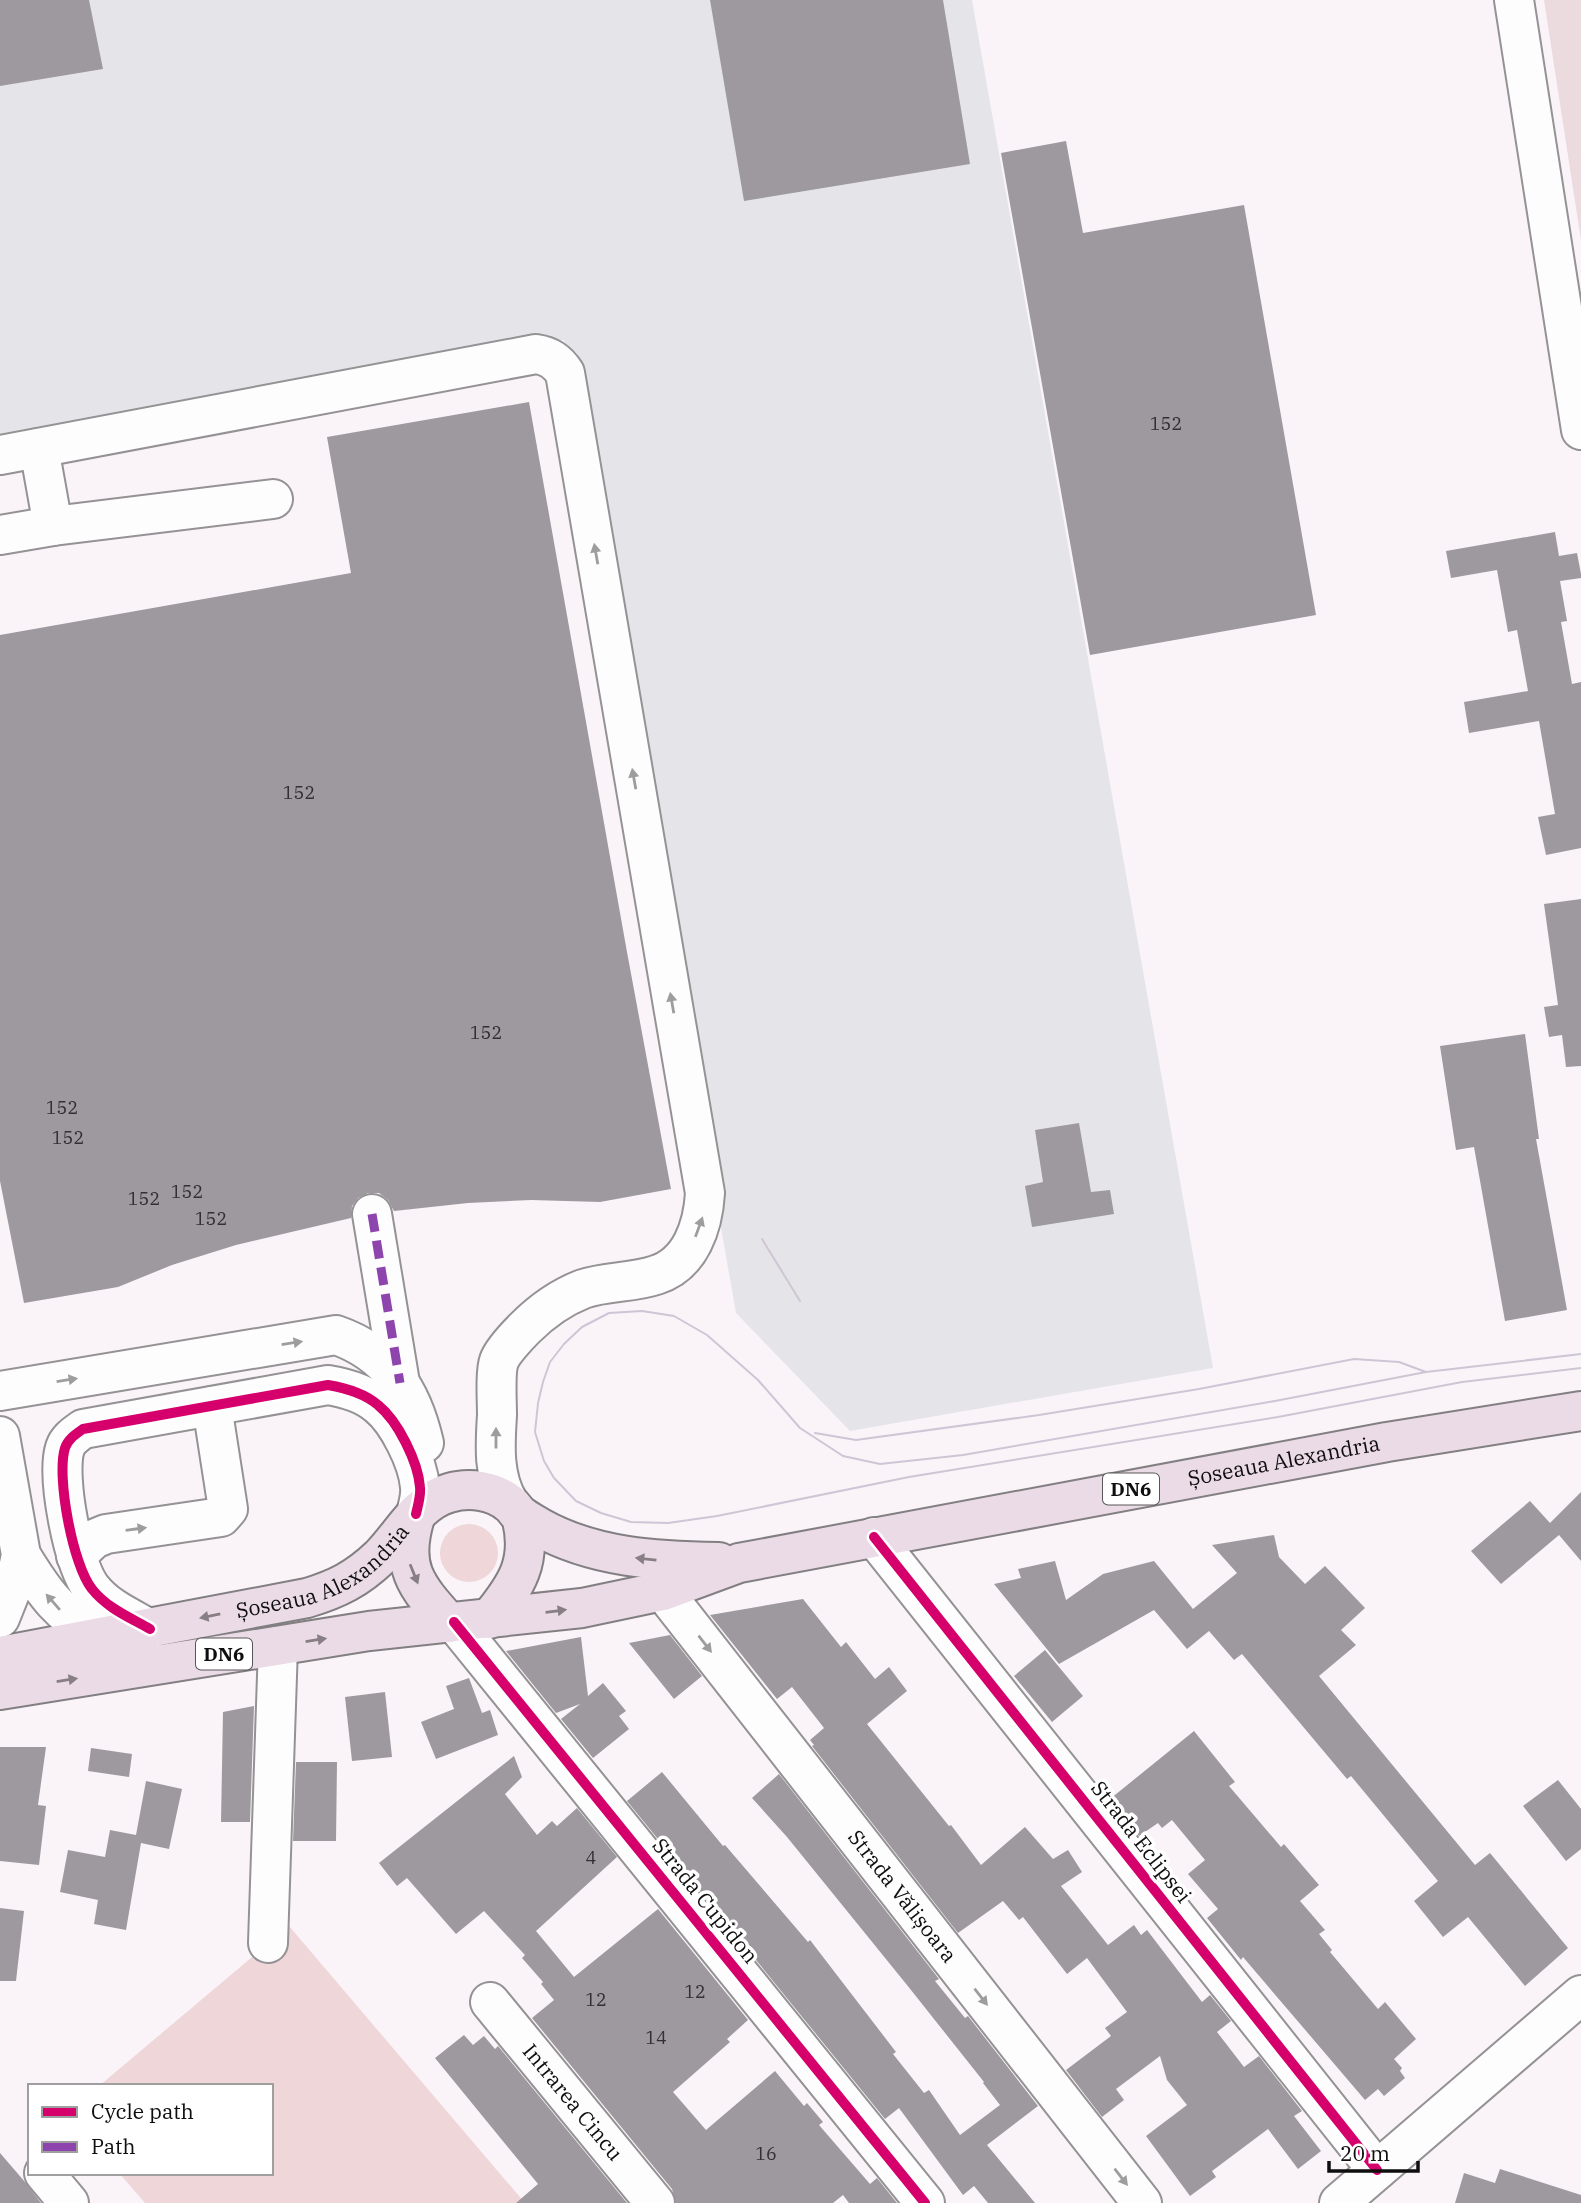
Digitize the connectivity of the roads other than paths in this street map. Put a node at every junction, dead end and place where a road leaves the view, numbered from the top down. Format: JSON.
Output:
{"nodes":[{"id":1,"x":1514,"y":0,"type":"edge"},
{"id":2,"x":1581,"y":430,"type":"edge"},
{"id":3,"x":38,"y":448,"type":"junction"},
{"id":4,"x":0,"y":455,"type":"edge"},
{"id":5,"x":272,"y":499,"type":"dead end"},
{"id":6,"x":53,"y":527,"type":"junction"},
{"id":7,"x":0,"y":536,"type":"edge"},
{"id":8,"x":372,"y":1214,"type":"dead end"},
{"id":9,"x":400,"y":1383,"type":"junction"},
{"id":10,"x":0,"y":1391,"type":"edge"},
{"id":11,"x":212,"y":1406,"type":"junction"},
{"id":12,"x":1581,"y":1411,"type":"edge"},
{"id":13,"x":0,"y":1436,"type":"edge"},
{"id":14,"x":4,"y":1480,"type":"edge"},
{"id":15,"x":424,"y":1507,"type":"junction"},
{"id":16,"x":515,"y":1510,"type":"junction"},
{"id":17,"x":874,"y":1537,"type":"junction"},
{"id":18,"x":21,"y":1555,"type":"junction"},
{"id":19,"x":76,"y":1556,"type":"junction"},
{"id":20,"x":739,"y":1563,"type":"junction"},
{"id":21,"x":663,"y":1591,"type":"junction"},
{"id":22,"x":0,"y":1618,"type":"edge"},
{"id":23,"x":464,"y":1621,"type":"junction"},
{"id":24,"x":149,"y":1629,"type":"junction"},
{"id":25,"x":99,"y":1637,"type":"junction"},
{"id":26,"x":278,"y":1646,"type":"junction"},
{"id":27,"x":0,"y":1656,"type":"edge"},
{"id":28,"x":0,"y":1690,"type":"edge"},
{"id":29,"x":268,"y":1943,"type":"dead end"},
{"id":30,"x":1581,"y":1995,"type":"edge"},
{"id":31,"x":490,"y":2002,"type":"dead end"},
{"id":32,"x":1377,"y":2170,"type":"junction"},
{"id":33,"x":45,"y":2175,"type":"edge"},
{"id":34,"x":69,"y":2203,"type":"edge"},
{"id":35,"x":655,"y":2203,"type":"edge"},
{"id":36,"x":925,"y":2203,"type":"edge"},
{"id":37,"x":1142,"y":2203,"type":"edge"},
{"id":38,"x":1339,"y":2203,"type":"edge"}],
"edges":[{"from":1,"to":2,"type":"street"},
{"from":3,"to":4,"type":"street"},
{"from":3,"to":6,"type":"street"},
{"from":16,"to":3,"type":"street","one_way":true},
{"from":5,"to":6,"type":"street"},
{"from":6,"to":7,"type":"street"},
{"from":8,"to":9,"type":"street"},
{"from":10,"to":9,"type":"street","one_way":true},
{"from":9,"to":15,"type":"street"},
{"from":11,"to":15,"type":"street"},
{"from":11,"to":19,"type":"street"},
{"from":19,"to":11,"type":"street","one_way":true},
{"from":12,"to":17,"type":"main road","name":"Șoseaua Alexandria","number":"DN6"},
{"from":13,"to":14,"type":"street"},
{"from":14,"to":18,"type":"street"},
{"from":15,"to":16,"type":"main road","name":"Șoseaua Alexandria","number":"DN6"},
{"from":15,"to":23,"type":"main road","one_way":true},
{"from":15,"to":24,"type":"main road","name":"Șoseaua Alexandria","number":"DN6","one_way":true},
{"from":20,"to":16,"type":"main road","name":"Șoseaua Alexandria","number":"DN6","one_way":true},
{"from":16,"to":23,"type":"main road"},
{"from":17,"to":20,"type":"main road","name":"Șoseaua Alexandria","number":"DN6"},
{"from":17,"to":32,"type":"street","name":"Strada Eclipsei"},
{"from":18,"to":22,"type":"street"},
{"from":25,"to":18,"type":"street","one_way":true},
{"from":19,"to":24,"type":"street"},
{"from":20,"to":21,"type":"main road","name":"Șoseaua Alexandria","number":"DN6"},
{"from":23,"to":21,"type":"main road","name":"Șoseaua Alexandria","number":"DN6","one_way":true},
{"from":21,"to":37,"type":"street","name":"Strada Vălișoara","one_way":true},
{"from":26,"to":23,"type":"main road","name":"Șoseaua Alexandria","number":"DN6","one_way":true},
{"from":23,"to":36,"type":"street","name":"Strada Cupidon"},
{"from":24,"to":25,"type":"main road","name":"Șoseaua Alexandria","number":"DN6"},
{"from":25,"to":27,"type":"main road","name":"Șoseaua Alexandria","number":"DN6"},
{"from":28,"to":26,"type":"main road","name":"Șoseaua Alexandria","number":"DN6","one_way":true},
{"from":26,"to":29,"type":"street"},
{"from":30,"to":32,"type":"street"},
{"from":31,"to":35,"type":"street","name":"Intrarea Cincu"},
{"from":32,"to":38,"type":"street"},
{"from":33,"to":34,"type":"street"}]}
